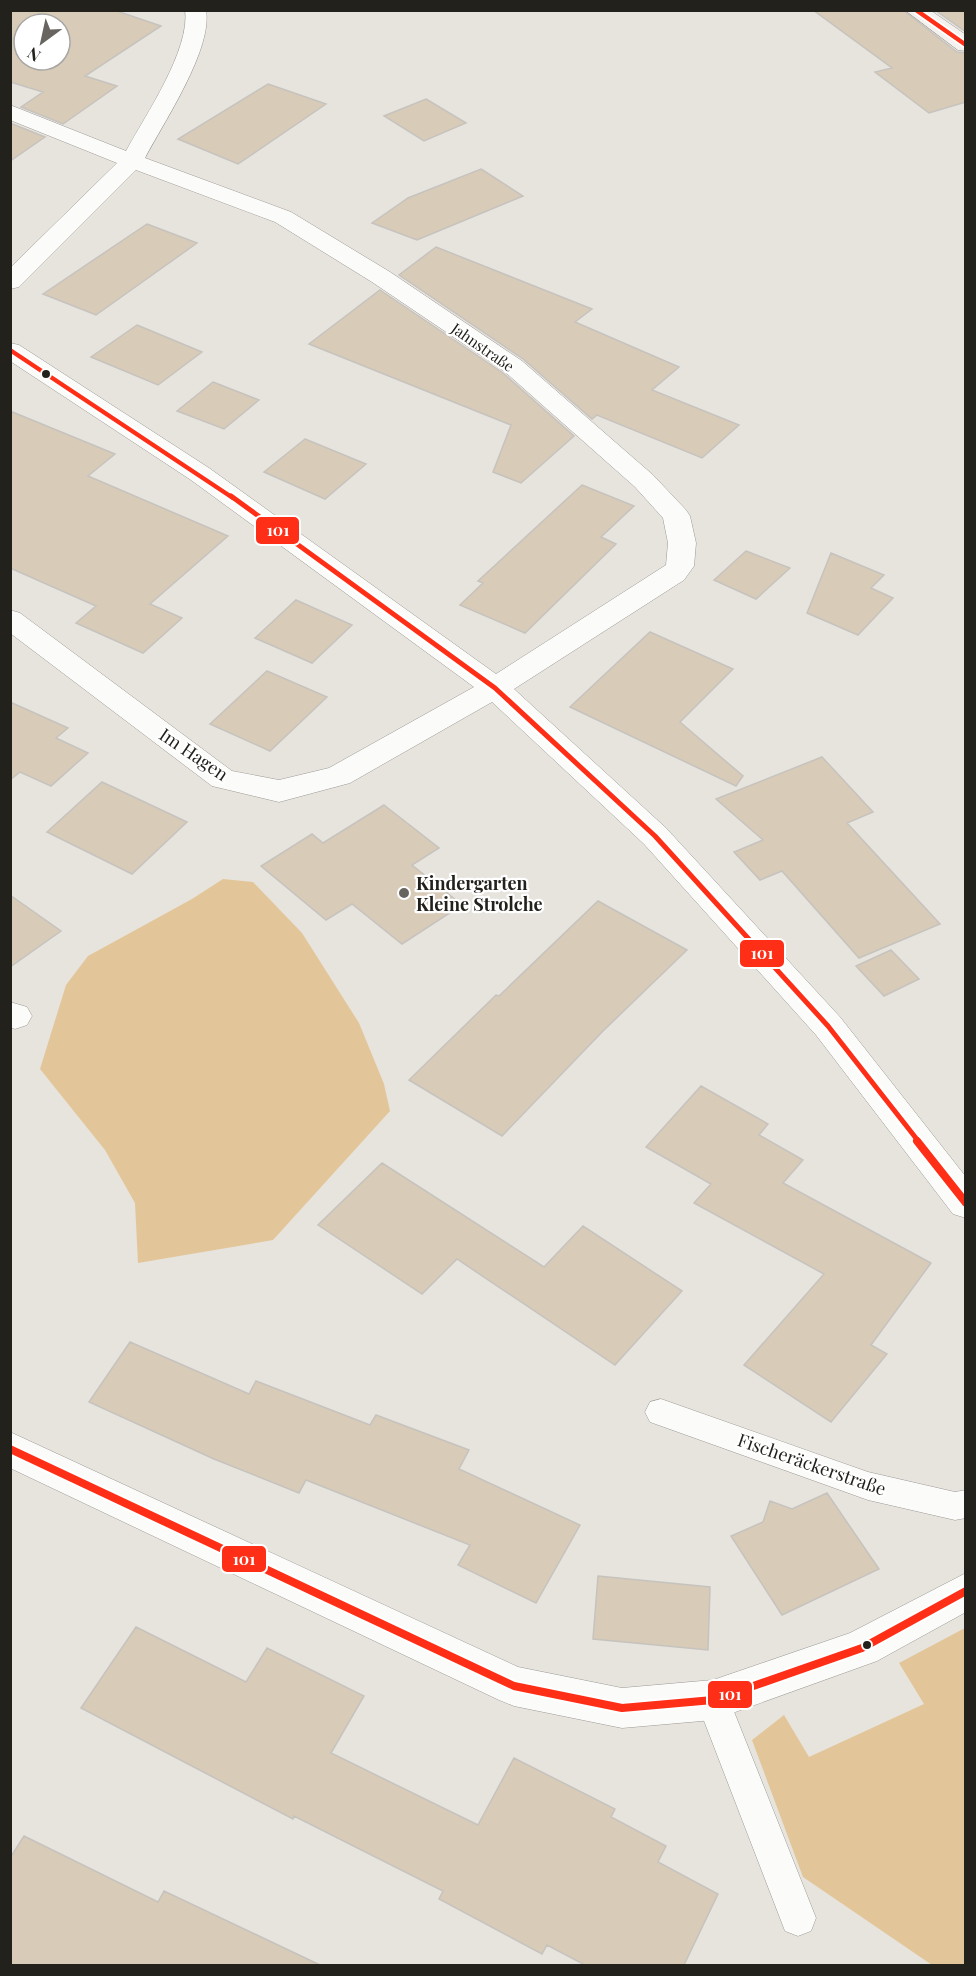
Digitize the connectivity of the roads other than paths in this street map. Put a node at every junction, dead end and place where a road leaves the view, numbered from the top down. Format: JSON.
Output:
{"nodes":[{"id":1,"x":195,"y":10,"type":"edge"},
{"id":2,"x":915,"y":10,"type":"edge"},
{"id":3,"x":966,"y":45,"type":"edge"},
{"id":4,"x":10,"y":112,"type":"edge"},
{"id":5,"x":132,"y":161,"type":"junction"},
{"id":6,"x":10,"y":282,"type":"edge"},
{"id":7,"x":10,"y":350,"type":"edge"},
{"id":8,"x":10,"y":619,"type":"edge"},
{"id":9,"x":495,"y":688,"type":"junction"},
{"id":10,"x":966,"y":1204,"type":"edge"},
{"id":11,"x":661,"y":1412,"type":"dead end"},
{"id":12,"x":13,"y":1456,"type":"edge"},
{"id":13,"x":966,"y":1504,"type":"edge"},
{"id":14,"x":966,"y":1591,"type":"edge"},
{"id":15,"x":713,"y":1700,"type":"junction"},
{"id":16,"x":798,"y":1918,"type":"dead end"}],
"edges":[{"from":1,"to":5,"type":"street"},
{"from":2,"to":3,"type":"street"},
{"from":4,"to":5,"type":"street","name":"Jahnstraße"},
{"from":5,"to":6,"type":"street"},
{"from":5,"to":9,"type":"street","name":"Jahnstraße"},
{"from":7,"to":9,"type":"street"},
{"from":8,"to":9,"type":"street","name":"Im Hagen"},
{"from":9,"to":10,"type":"street"},
{"from":11,"to":13,"type":"lane","name":"Fischeräckerstraße"},
{"from":12,"to":15,"type":"street"},
{"from":14,"to":15,"type":"street"},
{"from":15,"to":16,"type":"lane"}]}
